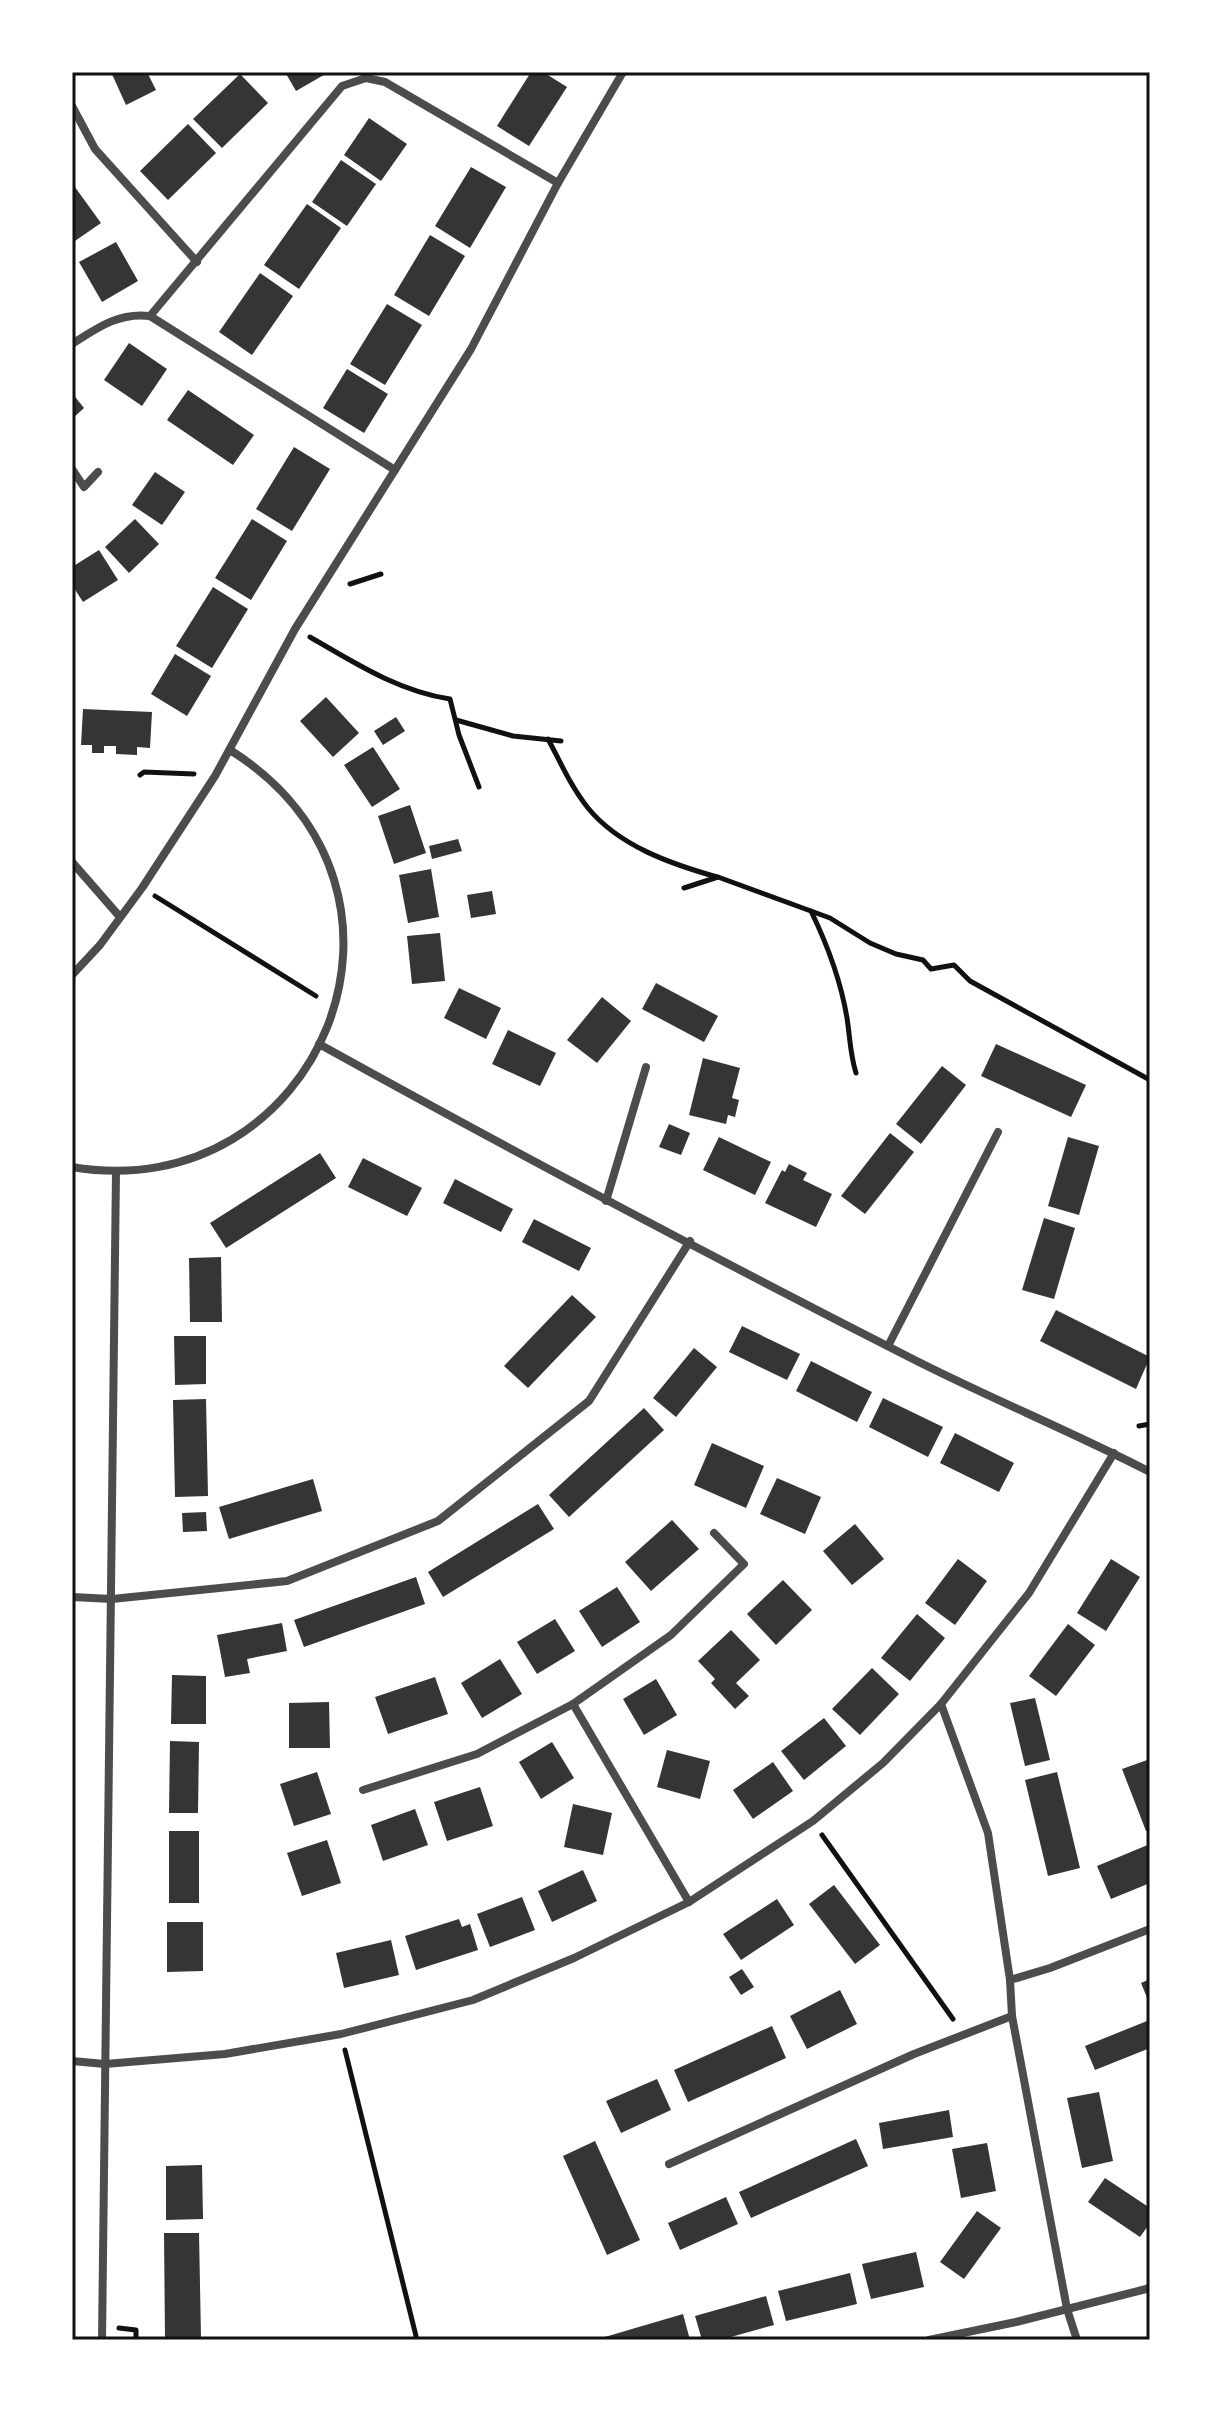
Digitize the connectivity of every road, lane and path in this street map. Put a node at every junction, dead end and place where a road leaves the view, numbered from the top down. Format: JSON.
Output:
{"nodes":[{"id":1,"x":623,"y":72,"type":"edge"},
{"id":2,"x":365,"y":75,"type":"edge"},
{"id":3,"x":72,"y":106,"type":"edge"},
{"id":4,"x":75,"y":118,"type":"edge"},
{"id":5,"x":558,"y":183,"type":"junction"},
{"id":6,"x":197,"y":262,"type":"junction"},
{"id":7,"x":150,"y":316,"type":"junction"},
{"id":8,"x":72,"y":344,"type":"edge"},
{"id":9,"x":72,"y":469,"type":"edge"},
{"id":10,"x":395,"y":470,"type":"junction"},
{"id":11,"x":98,"y":472,"type":"dead end"},
{"id":12,"x":381,"y":574,"type":"dead end"},
{"id":13,"x":350,"y":584,"type":"dead end"},
{"id":14,"x":295,"y":629,"type":"junction"},
{"id":15,"x":455,"y":720,"type":"junction"},
{"id":16,"x":548,"y":739,"type":"junction"},
{"id":17,"x":561,"y":741,"type":"dead end"},
{"id":18,"x":230,"y":750,"type":"junction"},
{"id":19,"x":140,"y":775,"type":"dead end"},
{"id":20,"x":215,"y":776,"type":"junction"},
{"id":21,"x":479,"y":787,"type":"dead end"},
{"id":22,"x":72,"y":862,"type":"edge"},
{"id":23,"x":718,"y":877,"type":"junction"},
{"id":24,"x":142,"y":888,"type":"junction"},
{"id":25,"x":684,"y":888,"type":"dead end"},
{"id":26,"x":811,"y":911,"type":"junction"},
{"id":27,"x":120,"y":917,"type":"junction"},
{"id":28,"x":72,"y":975,"type":"edge"},
{"id":29,"x":334,"y":1007,"type":"junction"},
{"id":30,"x":319,"y":1044,"type":"junction"},
{"id":31,"x":646,"y":1067,"type":"dead end"},
{"id":32,"x":856,"y":1073,"type":"dead end"},
{"id":33,"x":1150,"y":1080,"type":"edge"},
{"id":34,"x":998,"y":1132,"type":"dead end"},
{"id":35,"x":72,"y":1167,"type":"edge"},
{"id":36,"x":116,"y":1172,"type":"junction"},
{"id":37,"x":606,"y":1201,"type":"junction"},
{"id":38,"x":690,"y":1241,"type":"junction"},
{"id":39,"x":888,"y":1346,"type":"junction"},
{"id":40,"x":1150,"y":1424,"type":"edge"},
{"id":41,"x":1139,"y":1426,"type":"dead end"},
{"id":42,"x":1114,"y":1453,"type":"junction"},
{"id":43,"x":1150,"y":1472,"type":"edge"},
{"id":44,"x":714,"y":1533,"type":"dead end"},
{"id":45,"x":72,"y":1597,"type":"edge"},
{"id":46,"x":112,"y":1599,"type":"junction"},
{"id":47,"x":573,"y":1704,"type":"junction"},
{"id":48,"x":941,"y":1704,"type":"junction"},
{"id":49,"x":363,"y":1790,"type":"dead end"},
{"id":50,"x":813,"y":1821,"type":"junction"},
{"id":51,"x":689,"y":1902,"type":"junction"},
{"id":52,"x":1150,"y":1929,"type":"edge"},
{"id":53,"x":1010,"y":1980,"type":"junction"},
{"id":54,"x":1012,"y":2016,"type":"junction"},
{"id":55,"x":963,"y":2033,"type":"junction"},
{"id":56,"x":341,"y":2034,"type":"junction"},
{"id":57,"x":72,"y":2061,"type":"edge"},
{"id":58,"x":105,"y":2064,"type":"junction"},
{"id":59,"x":669,"y":2164,"type":"dead end"},
{"id":60,"x":1150,"y":2288,"type":"edge"},
{"id":61,"x":1067,"y":2309,"type":"junction"},
{"id":62,"x":102,"y":2340,"type":"edge"},
{"id":63,"x":417,"y":2340,"type":"edge"},
{"id":64,"x":929,"y":2340,"type":"edge"},
{"id":65,"x":1077,"y":2340,"type":"edge"}],
"edges":[{"from":1,"to":5,"type":"street"},
{"from":2,"to":5,"type":"street"},
{"from":2,"to":6,"type":"street"},
{"from":3,"to":4,"type":"street"},
{"from":4,"to":6,"type":"street"},
{"from":5,"to":10,"type":"street"},
{"from":6,"to":7,"type":"street"},
{"from":7,"to":8,"type":"street"},
{"from":7,"to":10,"type":"street"},
{"from":9,"to":11,"type":"street"},
{"from":10,"to":14,"type":"street"},
{"from":12,"to":13,"type":"path"},
{"from":14,"to":15,"type":"path"},
{"from":14,"to":18,"type":"street"},
{"from":15,"to":16,"type":"path"},
{"from":15,"to":21,"type":"path"},
{"from":16,"to":17,"type":"path"},
{"from":16,"to":23,"type":"path"},
{"from":18,"to":20,"type":"street"},
{"from":18,"to":29,"type":"street"},
{"from":19,"to":20,"type":"path"},
{"from":20,"to":24,"type":"street"},
{"from":22,"to":27,"type":"street"},
{"from":23,"to":25,"type":"path"},
{"from":23,"to":26,"type":"path"},
{"from":24,"to":27,"type":"street"},
{"from":24,"to":29,"type":"path"},
{"from":26,"to":32,"type":"path"},
{"from":26,"to":33,"type":"path"},
{"from":27,"to":28,"type":"street"},
{"from":29,"to":30,"type":"street"},
{"from":30,"to":36,"type":"street"},
{"from":30,"to":37,"type":"street"},
{"from":31,"to":37,"type":"street"},
{"from":34,"to":39,"type":"street"},
{"from":35,"to":36,"type":"street"},
{"from":36,"to":46,"type":"street"},
{"from":37,"to":38,"type":"street"},
{"from":38,"to":39,"type":"street"},
{"from":38,"to":46,"type":"street"},
{"from":39,"to":42,"type":"street"},
{"from":40,"to":41,"type":"path"},
{"from":42,"to":43,"type":"street"},
{"from":42,"to":48,"type":"street"},
{"from":44,"to":47,"type":"street"},
{"from":45,"to":46,"type":"street"},
{"from":46,"to":58,"type":"street"},
{"from":47,"to":49,"type":"street"},
{"from":47,"to":51,"type":"street"},
{"from":48,"to":50,"type":"street"},
{"from":48,"to":53,"type":"street"},
{"from":50,"to":51,"type":"street"},
{"from":50,"to":55,"type":"path"},
{"from":51,"to":56,"type":"street"},
{"from":52,"to":53,"type":"street"},
{"from":53,"to":54,"type":"street"},
{"from":54,"to":55,"type":"street"},
{"from":54,"to":61,"type":"street"},
{"from":55,"to":59,"type":"street"},
{"from":56,"to":58,"type":"street"},
{"from":56,"to":63,"type":"path"},
{"from":57,"to":58,"type":"street"},
{"from":58,"to":62,"type":"street"},
{"from":60,"to":61,"type":"street"},
{"from":61,"to":64,"type":"street"},
{"from":61,"to":65,"type":"street"}]}
